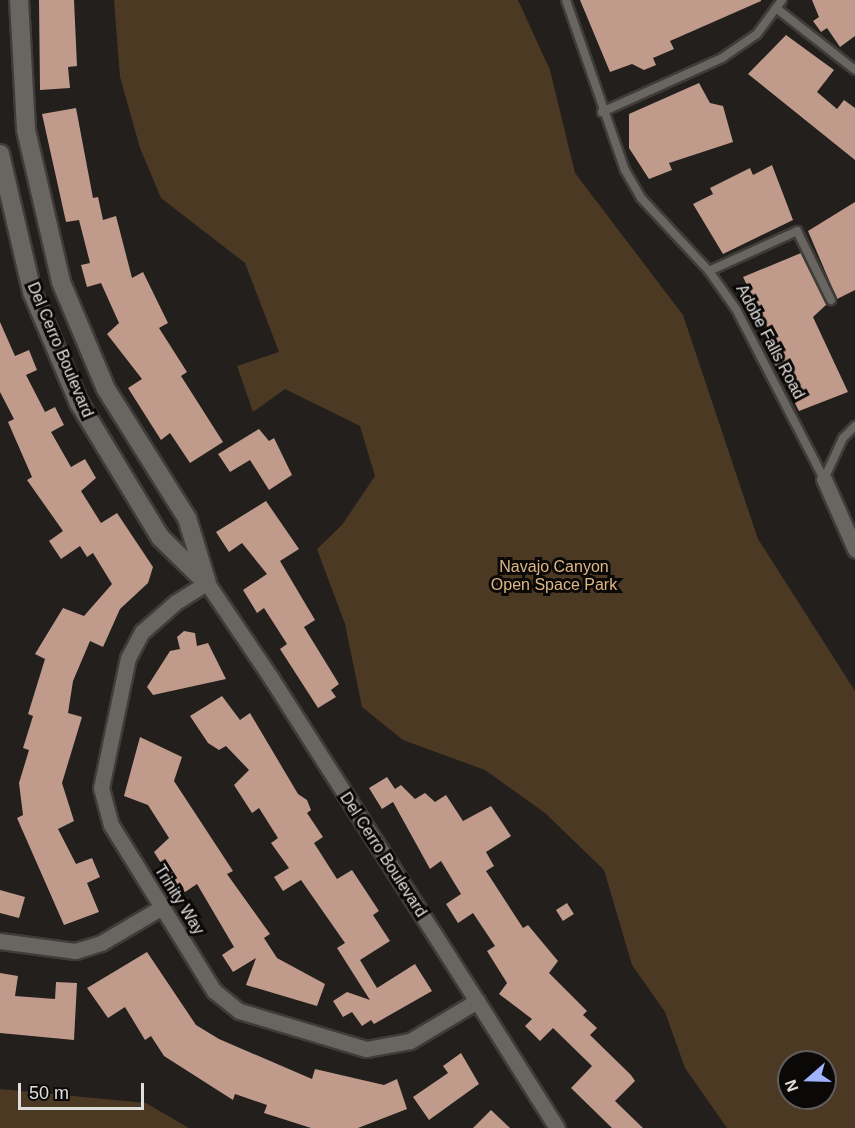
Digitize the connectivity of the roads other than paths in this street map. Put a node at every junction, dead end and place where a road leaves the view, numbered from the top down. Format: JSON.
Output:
{"nodes":[{"id":1,"x":19,"y":0,"type":"edge"},
{"id":2,"x":566,"y":0,"type":"edge"},
{"id":3,"x":782,"y":0,"type":"edge"},
{"id":4,"x":777,"y":8,"type":"junction"},
{"id":5,"x":855,"y":70,"type":"edge"},
{"id":6,"x":602,"y":112,"type":"junction"},
{"id":7,"x":0,"y":154,"type":"edge"},
{"id":8,"x":709,"y":271,"type":"junction"},
{"id":9,"x":831,"y":300,"type":"dead end"},
{"id":10,"x":855,"y":426,"type":"edge"},
{"id":11,"x":824,"y":479,"type":"junction"},
{"id":12,"x":855,"y":549,"type":"edge"},
{"id":13,"x":207,"y":583,"type":"junction"},
{"id":14,"x":162,"y":907,"type":"junction"},
{"id":15,"x":0,"y":941,"type":"edge"},
{"id":16,"x":477,"y":1001,"type":"junction"},
{"id":17,"x":557,"y":1128,"type":"edge"}],
"edges":[{"from":1,"to":13,"type":"street","name":"Del Cerro Boulevard"},
{"from":2,"to":6,"type":"lane","name":"Adobe Falls Road"},
{"from":3,"to":4,"type":"lane"},
{"from":4,"to":5,"type":"lane"},
{"from":4,"to":6,"type":"lane"},
{"from":6,"to":8,"type":"lane","name":"Adobe Falls Road"},
{"from":7,"to":13,"type":"street","name":"Del Cerro Boulevard"},
{"from":8,"to":9,"type":"lane"},
{"from":8,"to":11,"type":"lane","name":"Adobe Falls Road"},
{"from":10,"to":11,"type":"lane"},
{"from":11,"to":12,"type":"street","name":"Adobe Falls Road"},
{"from":13,"to":14,"type":"street","name":"Trinity Way"},
{"from":13,"to":16,"type":"street","name":"Del Cerro Boulevard"},
{"from":14,"to":15,"type":"street"},
{"from":14,"to":16,"type":"street","name":"Trinity Way"},
{"from":16,"to":17,"type":"street","name":"Del Cerro Boulevard"}]}
